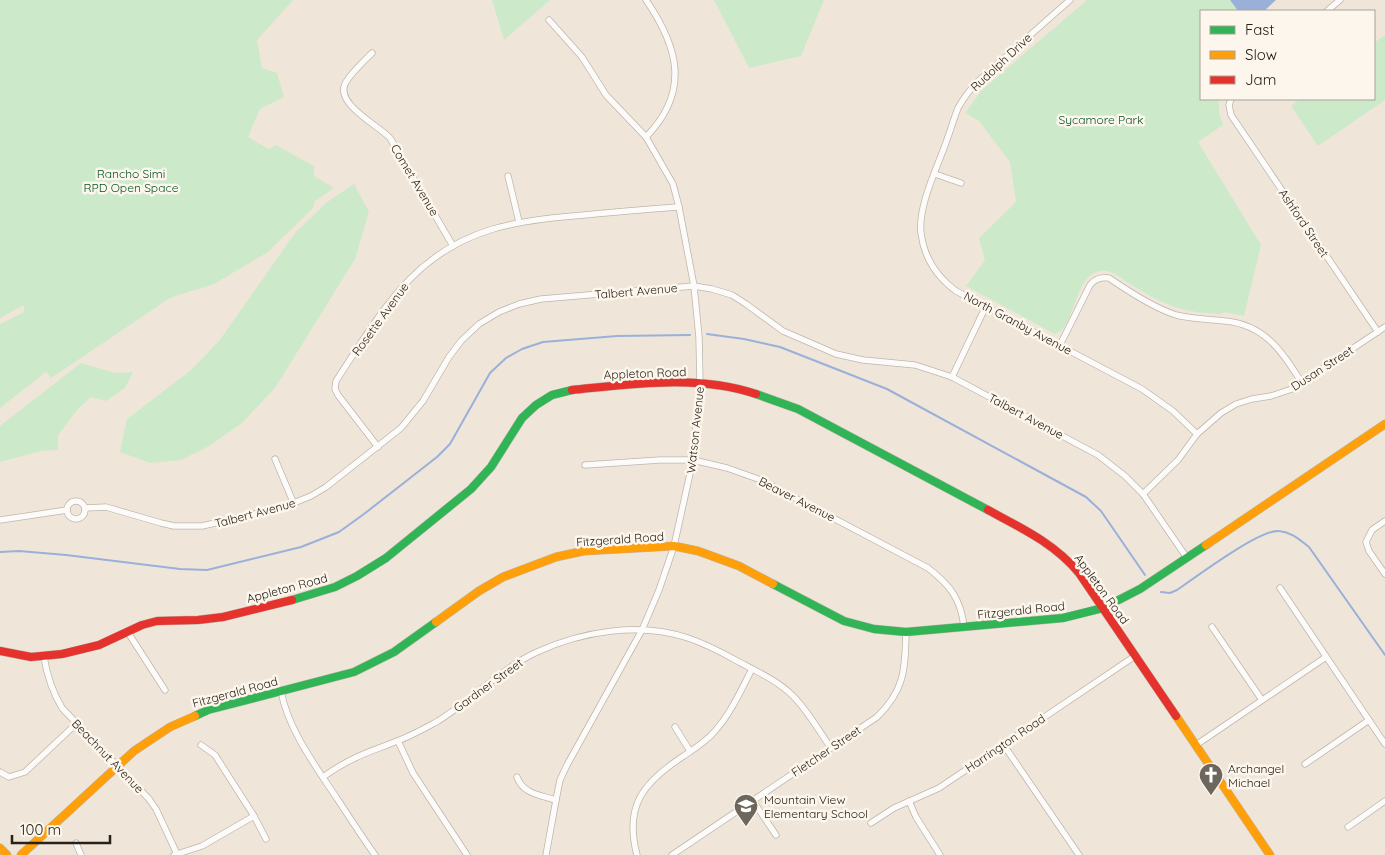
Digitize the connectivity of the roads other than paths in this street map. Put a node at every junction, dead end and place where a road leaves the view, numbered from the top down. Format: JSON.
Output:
{"nodes":[{"id":1,"x":646,"y":0,"type":"edge"},
{"id":2,"x":1070,"y":0,"type":"edge"},
{"id":3,"x":1340,"y":0,"type":"edge"},
{"id":4,"x":1328,"y":10,"type":"edge"},
{"id":5,"x":549,"y":20,"type":"dead end"},
{"id":6,"x":372,"y":53,"type":"dead end"},
{"id":7,"x":1231,"y":100,"type":"edge"},
{"id":8,"x":646,"y":137,"type":"junction"},
{"id":9,"x":938,"y":165,"type":"joint"},
{"id":10,"x":935,"y":174,"type":"junction"},
{"id":11,"x":508,"y":176,"type":"dead end"},
{"id":12,"x":961,"y":183,"type":"dead end"},
{"id":13,"x":679,"y":207,"type":"junction"},
{"id":14,"x":519,"y":222,"type":"junction"},
{"id":15,"x":454,"y":246,"type":"junction"},
{"id":16,"x":694,"y":286,"type":"junction"},
{"id":17,"x":986,"y":306,"type":"junction"},
{"id":18,"x":1385,"y":327,"type":"edge"},
{"id":19,"x":1378,"y":332,"type":"junction"},
{"id":20,"x":1060,"y":345,"type":"junction"},
{"id":21,"x":952,"y":377,"type":"junction"},
{"id":22,"x":700,"y":383,"type":"junction"},
{"id":23,"x":1302,"y":383,"type":"junction"},
{"id":24,"x":1384,"y":427,"type":"edge"},
{"id":25,"x":1197,"y":434,"type":"junction"},
{"id":26,"x":378,"y":446,"type":"junction"},
{"id":27,"x":275,"y":459,"type":"dead end"},
{"id":28,"x":693,"y":460,"type":"junction"},
{"id":29,"x":585,"y":465,"type":"dead end"},
{"id":30,"x":1143,"y":494,"type":"junction"},
{"id":31,"x":294,"y":504,"type":"junction"},
{"id":32,"x":85,"y":508,"type":"junction"},
{"id":33,"x":68,"y":510,"type":"junction"},
{"id":34,"x":0,"y":520,"type":"edge"},
{"id":35,"x":1385,"y":521,"type":"edge"},
{"id":36,"x":674,"y":546,"type":"junction"},
{"id":37,"x":1187,"y":558,"type":"junction"},
{"id":38,"x":1385,"y":574,"type":"edge"},
{"id":39,"x":1280,"y":588,"type":"dead end"},
{"id":40,"x":1103,"y":608,"type":"junction"},
{"id":41,"x":964,"y":627,"type":"junction"},
{"id":42,"x":1212,"y":627,"type":"dead end"},
{"id":43,"x":642,"y":630,"type":"junction"},
{"id":44,"x":127,"y":632,"type":"junction"},
{"id":45,"x":906,"y":632,"type":"junction"},
{"id":46,"x":0,"y":651,"type":"edge"},
{"id":47,"x":1135,"y":656,"type":"junction"},
{"id":48,"x":44,"y":657,"type":"junction"},
{"id":49,"x":1326,"y":657,"type":"junction"},
{"id":50,"x":752,"y":668,"type":"junction"},
{"id":51,"x":165,"y":690,"type":"dead end"},
{"id":52,"x":280,"y":691,"type":"junction"},
{"id":53,"x":1262,"y":700,"type":"junction"},
{"id":54,"x":1369,"y":720,"type":"junction"},
{"id":55,"x":77,"y":723,"type":"junction"},
{"id":56,"x":675,"y":727,"type":"dead end"},
{"id":57,"x":398,"y":741,"type":"junction"},
{"id":58,"x":1003,"y":744,"type":"junction"},
{"id":59,"x":1385,"y":744,"type":"edge"},
{"id":60,"x":201,"y":745,"type":"dead end"},
{"id":61,"x":1196,"y":745,"type":"junction"},
{"id":62,"x":831,"y":748,"type":"junction"},
{"id":63,"x":690,"y":751,"type":"junction"},
{"id":64,"x":1305,"y":764,"type":"dead end"},
{"id":65,"x":118,"y":765,"type":"junction"},
{"id":66,"x":0,"y":772,"type":"edge"},
{"id":67,"x":323,"y":777,"type":"junction"},
{"id":68,"x":517,"y":777,"type":"dead end"},
{"id":69,"x":556,"y":800,"type":"junction"},
{"id":70,"x":909,"y":800,"type":"junction"},
{"id":71,"x":752,"y":801,"type":"junction"},
{"id":72,"x":1385,"y":801,"type":"edge"},
{"id":73,"x":254,"y":816,"type":"junction"},
{"id":74,"x":871,"y":823,"type":"dead end"},
{"id":75,"x":1348,"y":827,"type":"dead end"},
{"id":76,"x":776,"y":835,"type":"dead end"},
{"id":77,"x":266,"y":840,"type":"dead end"},
{"id":78,"x":76,"y":843,"type":"dead end"},
{"id":79,"x":0,"y":848,"type":"edge"},
{"id":80,"x":7,"y":855,"type":"edge"},
{"id":81,"x":21,"y":855,"type":"edge"},
{"id":82,"x":81,"y":855,"type":"edge"},
{"id":83,"x":175,"y":855,"type":"edge"},
{"id":84,"x":374,"y":855,"type":"edge"},
{"id":85,"x":467,"y":855,"type":"edge"},
{"id":86,"x":546,"y":855,"type":"edge"},
{"id":87,"x":637,"y":855,"type":"edge"},
{"id":88,"x":672,"y":855,"type":"edge"},
{"id":89,"x":940,"y":855,"type":"edge"},
{"id":90,"x":1079,"y":855,"type":"edge"},
{"id":91,"x":1270,"y":855,"type":"edge"}],
"edges":[{"from":1,"to":8,"type":"street"},
{"from":2,"to":9,"type":"street","name":"Rudolph Drive"},
{"from":3,"to":4,"type":"street"},
{"from":5,"to":8,"type":"street","name":"Watson Avenue"},
{"from":6,"to":15,"type":"street","name":"Comet Avenue"},
{"from":7,"to":19,"type":"street","name":"Ashford Street"},
{"from":8,"to":13,"type":"street","name":"Watson Avenue"},
{"from":9,"to":10,"type":"street","name":"North Granby Avenue"},
{"from":10,"to":12,"type":"street"},
{"from":10,"to":17,"type":"street","name":"North Granby Avenue"},
{"from":11,"to":14,"type":"street"},
{"from":13,"to":14,"type":"street","name":"Rosette Avenue"},
{"from":13,"to":16,"type":"street","name":"Watson Avenue"},
{"from":14,"to":15,"type":"street","name":"Rosette Avenue"},
{"from":15,"to":26,"type":"street","name":"Rosette Avenue"},
{"from":16,"to":21,"type":"street","name":"Talbert Avenue"},
{"from":16,"to":22,"type":"street","name":"Watson Avenue"},
{"from":16,"to":26,"type":"street","name":"Talbert Avenue"},
{"from":17,"to":20,"type":"street","name":"North Granby Avenue"},
{"from":17,"to":21,"type":"street"},
{"from":18,"to":19,"type":"street","name":"Dusan Street"},
{"from":19,"to":23,"type":"street","name":"Dusan Street"},
{"from":20,"to":23,"type":"street"},
{"from":20,"to":25,"type":"street","name":"North Granby Avenue"},
{"from":21,"to":30,"type":"street","name":"Talbert Avenue"},
{"from":22,"to":28,"type":"street","name":"Watson Avenue"},
{"from":22,"to":40,"type":"street","name":"Appleton Road"},
{"from":22,"to":44,"type":"street","name":"Appleton Road"},
{"from":23,"to":25,"type":"street","name":"Dusan Street"},
{"from":24,"to":37,"type":"street","name":"Fitzgerald Road"},
{"from":25,"to":30,"type":"street","name":"Dusan Street"},
{"from":26,"to":31,"type":"street","name":"Talbert Avenue"},
{"from":27,"to":31,"type":"street"},
{"from":28,"to":29,"type":"street","name":"Beaver Avenue"},
{"from":28,"to":36,"type":"street","name":"Watson Avenue"},
{"from":28,"to":41,"type":"street","name":"Beaver Avenue"},
{"from":30,"to":37,"type":"street","name":"Talbert Avenue"},
{"from":31,"to":32,"type":"street","name":"Talbert Avenue"},
{"from":32,"to":33,"type":"street"},
{"from":32,"to":33,"type":"street"},
{"from":33,"to":34,"type":"street"},
{"from":35,"to":38,"type":"street"},
{"from":36,"to":43,"type":"street","name":"Watson Avenue"},
{"from":36,"to":45,"type":"street","name":"Fitzgerald Road"},
{"from":36,"to":52,"type":"street","name":"Fitzgerald Road"},
{"from":37,"to":40,"type":"street","name":"Fitzgerald Road"},
{"from":39,"to":49,"type":"street"},
{"from":40,"to":41,"type":"street","name":"Fitzgerald Road"},
{"from":40,"to":47,"type":"street","name":"Appleton Road"},
{"from":41,"to":45,"type":"street","name":"Fitzgerald Road"},
{"from":42,"to":53,"type":"street"},
{"from":43,"to":50,"type":"street","name":"Gardner Street"},
{"from":43,"to":57,"type":"street","name":"Gardner Street"},
{"from":43,"to":69,"type":"street","name":"Watson Avenue"},
{"from":44,"to":48,"type":"street","name":"Appleton Road"},
{"from":44,"to":51,"type":"street"},
{"from":45,"to":62,"type":"street","name":"Fletcher Street"},
{"from":46,"to":48,"type":"street","name":"Appleton Road"},
{"from":47,"to":58,"type":"street","name":"Harrington Road"},
{"from":47,"to":61,"type":"street","name":"Appleton Road"},
{"from":48,"to":55,"type":"street","name":"Beachnut Avenue"},
{"from":49,"to":53,"type":"street"},
{"from":49,"to":54,"type":"street"},
{"from":50,"to":62,"type":"street","name":"Gardner Street"},
{"from":50,"to":63,"type":"street"},
{"from":52,"to":65,"type":"street","name":"Fitzgerald Road"},
{"from":52,"to":67,"type":"street"},
{"from":53,"to":61,"type":"street"},
{"from":54,"to":59,"type":"street"},
{"from":54,"to":64,"type":"street"},
{"from":55,"to":65,"type":"street","name":"Beachnut Avenue"},
{"from":55,"to":66,"type":"street"},
{"from":56,"to":63,"type":"street"},
{"from":57,"to":67,"type":"street","name":"Gardner Street"},
{"from":57,"to":85,"type":"street"},
{"from":58,"to":70,"type":"street","name":"Harrington Road"},
{"from":58,"to":90,"type":"street"},
{"from":60,"to":73,"type":"street"},
{"from":61,"to":91,"type":"street","name":"Appleton Road"},
{"from":62,"to":71,"type":"street","name":"Fletcher Street"},
{"from":63,"to":87,"type":"street"},
{"from":65,"to":81,"type":"street","name":"Fitzgerald Road"},
{"from":65,"to":83,"type":"street","name":"Beachnut Avenue"},
{"from":67,"to":84,"type":"street"},
{"from":68,"to":69,"type":"street"},
{"from":69,"to":86,"type":"street","name":"Watson Avenue"},
{"from":70,"to":74,"type":"street","name":"Harrington Road"},
{"from":70,"to":89,"type":"street"},
{"from":71,"to":76,"type":"street"},
{"from":71,"to":88,"type":"street","name":"Fletcher Street"},
{"from":72,"to":75,"type":"street"},
{"from":73,"to":77,"type":"street"},
{"from":73,"to":83,"type":"street"},
{"from":78,"to":82,"type":"street"},
{"from":79,"to":80,"type":"street"}]}
